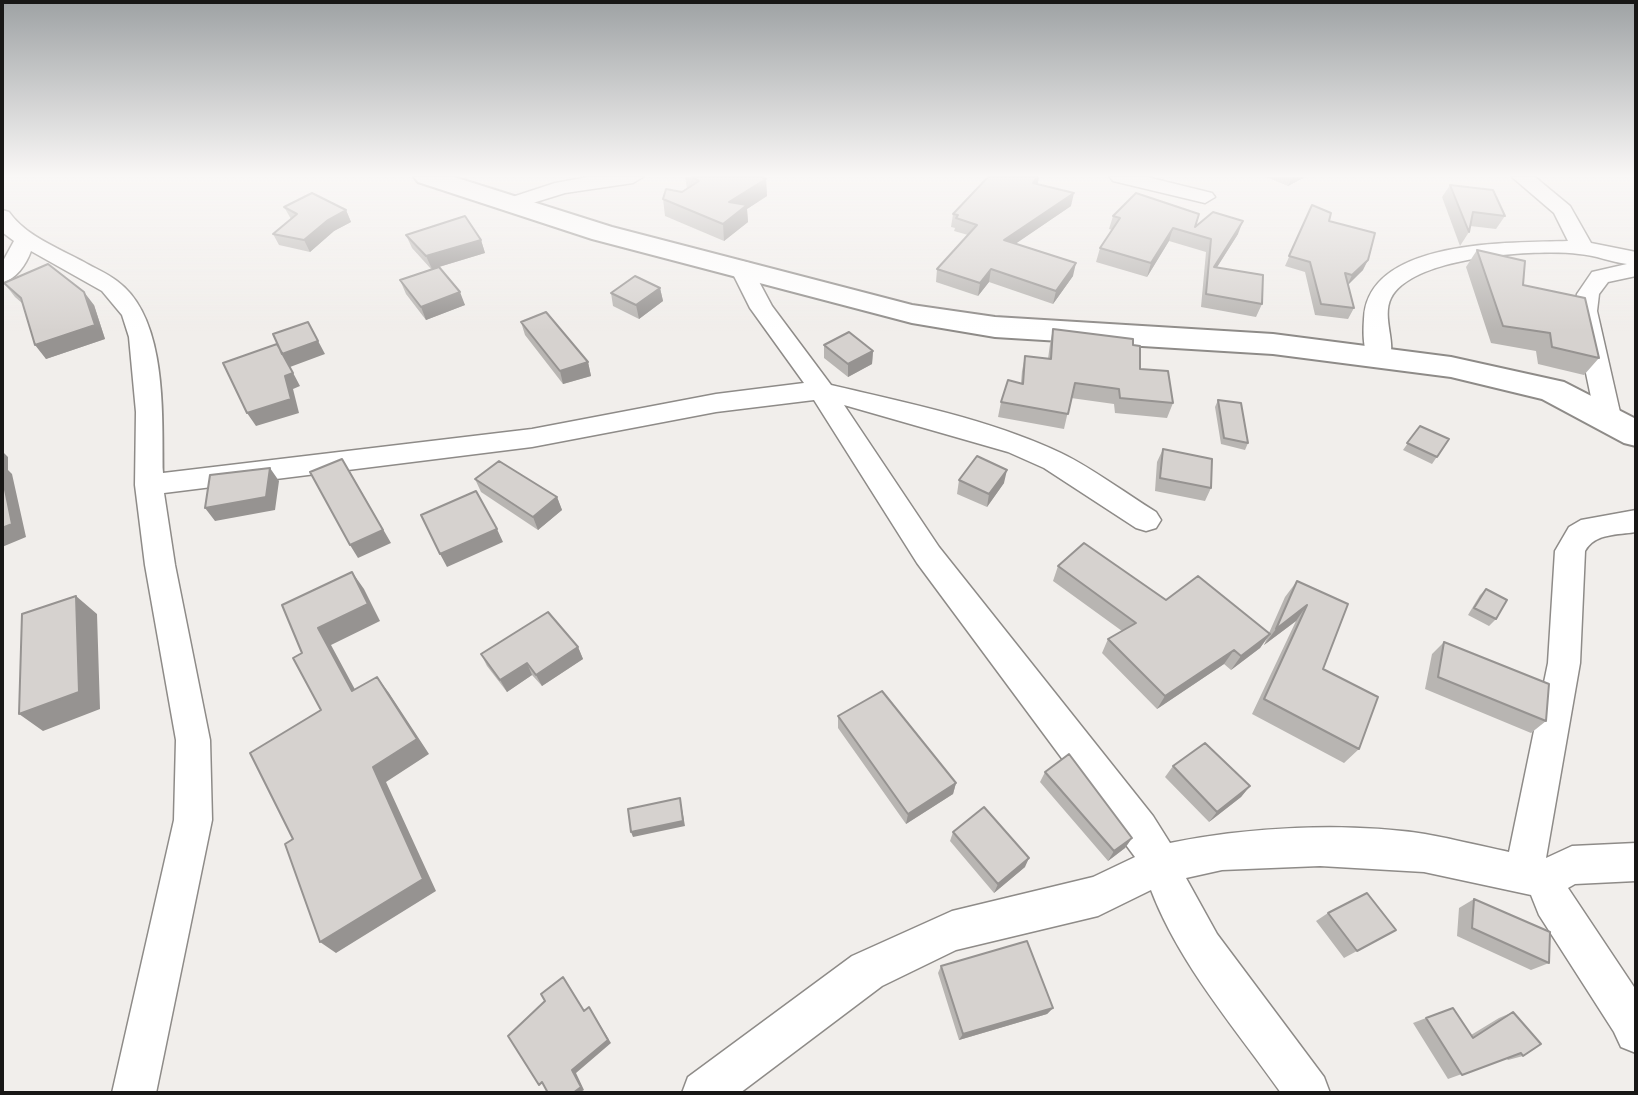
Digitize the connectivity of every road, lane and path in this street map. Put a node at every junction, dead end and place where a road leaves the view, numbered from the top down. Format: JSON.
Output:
{"nodes":[{"id":1,"x":10,"y":228,"type":"edge"},
{"id":2,"x":585,"y":228,"type":"edge"},
{"id":3,"x":1574,"y":228,"type":"edge"},
{"id":4,"x":25,"y":239,"type":"junction"},
{"id":5,"x":1587,"y":249,"type":"junction"},
{"id":6,"x":1636,"y":260,"type":"edge"},
{"id":7,"x":741,"y":268,"type":"junction"},
{"id":8,"x":1636,"y":269,"type":"edge"},
{"id":9,"x":2,"y":276,"type":"edge"},
{"id":10,"x":1600,"y":277,"type":"junction"},
{"id":11,"x":1379,"y":356,"type":"junction"},
{"id":12,"x":821,"y":391,"type":"junction"},
{"id":13,"x":1609,"y":421,"type":"junction"},
{"id":14,"x":1636,"y":434,"type":"edge"},
{"id":15,"x":149,"y":485,"type":"junction"},
{"id":16,"x":1146,"y":520,"type":"dead end"},
{"id":17,"x":1636,"y":521,"type":"edge"},
{"id":18,"x":1636,"y":862,"type":"edge"},
{"id":19,"x":1161,"y":864,"type":"junction"},
{"id":20,"x":1534,"y":875,"type":"junction"},
{"id":21,"x":1636,"y":1032,"type":"edge"},
{"id":22,"x":134,"y":1093,"type":"edge"},
{"id":23,"x":704,"y":1093,"type":"edge"},
{"id":24,"x":1308,"y":1093,"type":"edge"}],
"edges":[{"from":1,"to":4,"type":"street"},
{"from":2,"to":7,"type":"street"},
{"from":3,"to":5,"type":"street"},
{"from":4,"to":9,"type":"street"},
{"from":4,"to":15,"type":"street"},
{"from":5,"to":6,"type":"street"},
{"from":5,"to":10,"type":"street"},
{"from":5,"to":11,"type":"street"},
{"from":7,"to":11,"type":"street"},
{"from":7,"to":12,"type":"street"},
{"from":8,"to":10,"type":"street"},
{"from":10,"to":13,"type":"street"},
{"from":11,"to":13,"type":"street"},
{"from":12,"to":15,"type":"street"},
{"from":12,"to":16,"type":"street"},
{"from":12,"to":19,"type":"street"},
{"from":13,"to":14,"type":"street"},
{"from":15,"to":22,"type":"street"},
{"from":17,"to":20,"type":"street"},
{"from":18,"to":20,"type":"street"},
{"from":19,"to":20,"type":"street"},
{"from":19,"to":23,"type":"street"},
{"from":19,"to":24,"type":"street"},
{"from":20,"to":21,"type":"street"}]}
